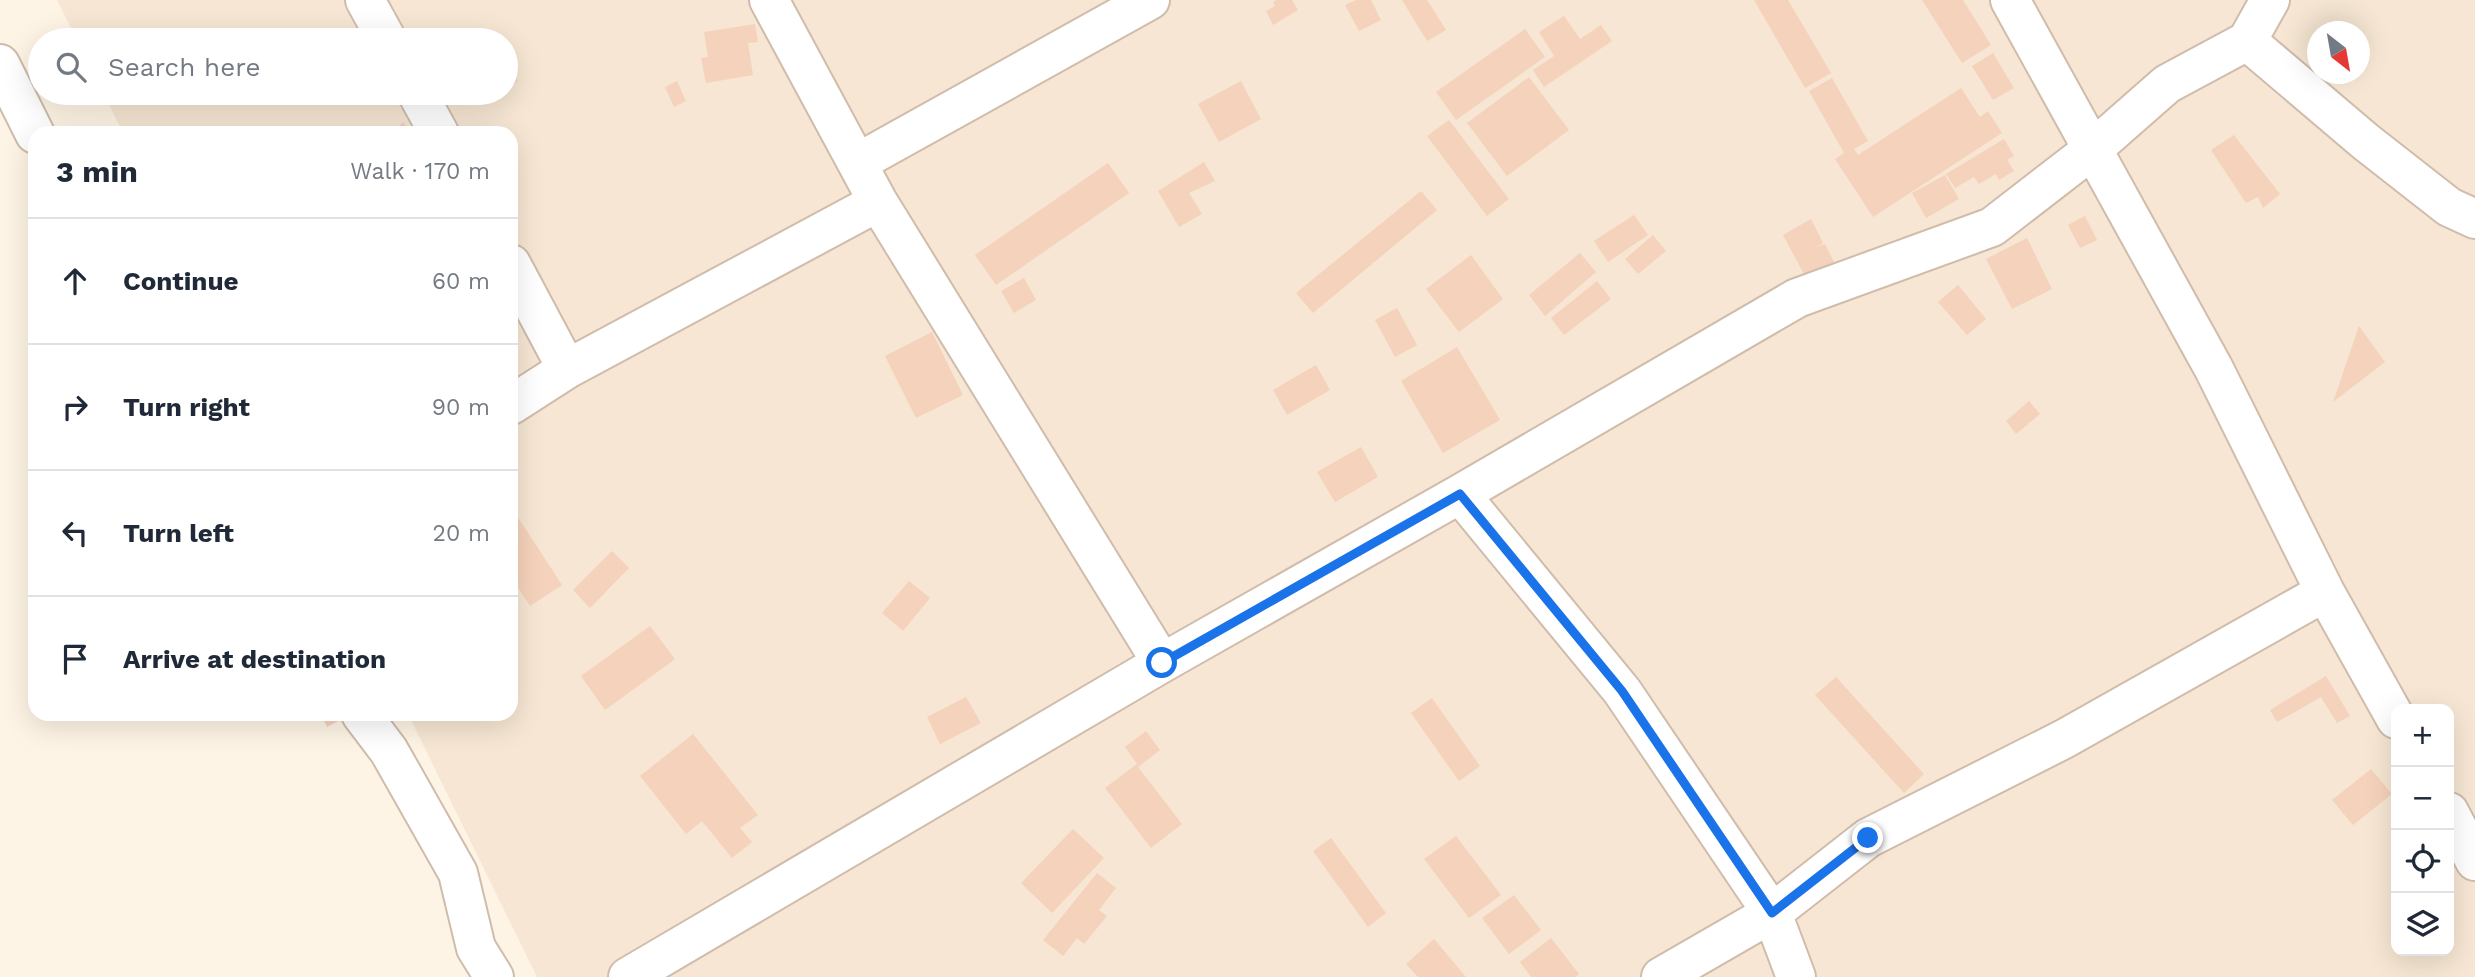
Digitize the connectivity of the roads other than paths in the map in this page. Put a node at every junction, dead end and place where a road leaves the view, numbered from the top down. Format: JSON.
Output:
{"nodes":[{"id":1,"x":365,"y":0,"type":"edge"},
{"id":2,"x":769,"y":0,"type":"edge"},
{"id":3,"x":1150,"y":0,"type":"edge"},
{"id":4,"x":2010,"y":0,"type":"edge"},
{"id":5,"x":2270,"y":0,"type":"edge"},
{"id":6,"x":380,"y":28,"type":"edge"},
{"id":7,"x":2247,"y":41,"type":"junction"},
{"id":8,"x":0,"y":64,"type":"edge"},
{"id":9,"x":424,"y":105,"type":"edge"},
{"id":10,"x":31,"y":126,"type":"edge"},
{"id":11,"x":435,"y":126,"type":"edge"},
{"id":12,"x":2093,"y":149,"type":"junction"},
{"id":13,"x":857,"y":163,"type":"junction"},
{"id":14,"x":878,"y":202,"type":"junction"},
{"id":15,"x":2475,"y":219,"type":"edge"},
{"id":16,"x":518,"y":277,"type":"edge"},
{"id":17,"x":567,"y":369,"type":"junction"},
{"id":18,"x":518,"y":400,"type":"edge"},
{"id":19,"x":1460,"y":494,"type":"junction"},
{"id":20,"x":2325,"y":592,"type":"junction"},
{"id":21,"x":1162,"y":663,"type":"junction"},
{"id":22,"x":2391,"y":710,"type":"edge"},
{"id":23,"x":366,"y":721,"type":"edge"},
{"id":24,"x":2454,"y":819,"type":"edge"},
{"id":25,"x":2473,"y":846,"type":"edge"},
{"id":26,"x":1772,"y":913,"type":"junction"},
{"id":27,"x":494,"y":977,"type":"edge"},
{"id":28,"x":628,"y":977,"type":"edge"},
{"id":29,"x":1661,"y":977,"type":"edge"},
{"id":30,"x":1796,"y":977,"type":"edge"}],
"edges":[{"from":1,"to":6,"type":"street"},
{"from":2,"to":13,"type":"street"},
{"from":3,"to":13,"type":"street"},
{"from":4,"to":12,"type":"street"},
{"from":5,"to":7,"type":"street"},
{"from":7,"to":12,"type":"street"},
{"from":7,"to":15,"type":"street"},
{"from":8,"to":10,"type":"street"},
{"from":9,"to":11,"type":"street"},
{"from":12,"to":19,"type":"street"},
{"from":12,"to":20,"type":"street"},
{"from":13,"to":14,"type":"street"},
{"from":14,"to":17,"type":"street"},
{"from":14,"to":21,"type":"street"},
{"from":16,"to":17,"type":"street"},
{"from":17,"to":18,"type":"street"},
{"from":19,"to":21,"type":"street"},
{"from":19,"to":26,"type":"street"},
{"from":20,"to":22,"type":"street"},
{"from":20,"to":26,"type":"street"},
{"from":21,"to":28,"type":"street"},
{"from":23,"to":27,"type":"street"},
{"from":24,"to":25,"type":"street"},
{"from":26,"to":29,"type":"street"},
{"from":26,"to":30,"type":"street"}]}
